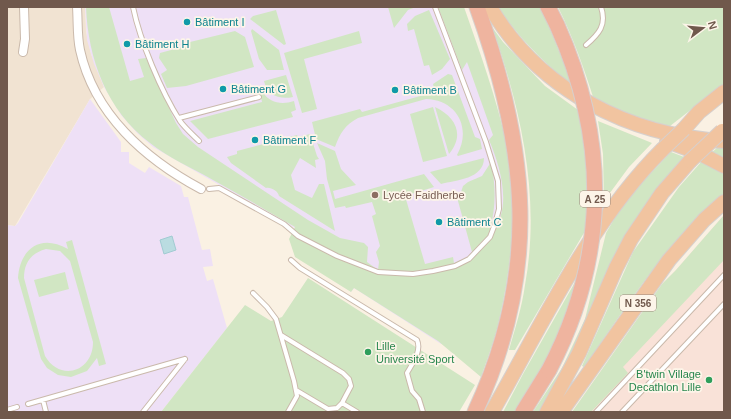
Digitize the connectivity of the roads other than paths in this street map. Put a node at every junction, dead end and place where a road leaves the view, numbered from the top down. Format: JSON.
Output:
{"nodes":[{"id":1,"x":24,"y":7,"type":"edge"},
{"id":2,"x":77,"y":7,"type":"edge"},
{"id":3,"x":133,"y":7,"type":"edge"},
{"id":4,"x":435,"y":7,"type":"edge"},
{"id":5,"x":477,"y":7,"type":"edge"},
{"id":6,"x":490,"y":7,"type":"edge"},
{"id":7,"x":548,"y":7,"type":"edge"},
{"id":8,"x":601,"y":7,"type":"edge"},
{"id":9,"x":586,"y":45,"type":"dead end"},
{"id":10,"x":23,"y":52,"type":"dead end"},
{"id":11,"x":724,"y":92,"type":"edge"},
{"id":12,"x":259,"y":97,"type":"dead end"},
{"id":13,"x":724,"y":101,"type":"edge"},
{"id":14,"x":179,"y":118,"type":"junction"},
{"id":15,"x":629,"y":122,"type":"junction"},
{"id":16,"x":684,"y":129,"type":"junction"},
{"id":17,"x":723,"y":134,"type":"edge"},
{"id":18,"x":199,"y":141,"type":"dead end"},
{"id":19,"x":724,"y":166,"type":"edge"},
{"id":20,"x":205,"y":189,"type":"joint"},
{"id":21,"x":724,"y":202,"type":"edge"},
{"id":22,"x":291,"y":260,"type":"dead end"},
{"id":23,"x":724,"y":275,"type":"edge"},
{"id":24,"x":253,"y":293,"type":"dead end"},
{"id":25,"x":724,"y":304,"type":"edge"},
{"id":26,"x":281,"y":334,"type":"junction"},
{"id":27,"x":296,"y":390,"type":"junction"},
{"id":28,"x":43,"y":400,"type":"junction"},
{"id":29,"x":342,"y":403,"type":"junction"},
{"id":30,"x":28,"y":404,"type":"dead end"},
{"id":31,"x":17,"y":407,"type":"dead end"},
{"id":32,"x":7,"y":410,"type":"edge"},
{"id":33,"x":46,"y":412,"type":"edge"},
{"id":34,"x":143,"y":412,"type":"edge"},
{"id":35,"x":288,"y":412,"type":"edge"},
{"id":36,"x":358,"y":412,"type":"edge"},
{"id":37,"x":423,"y":412,"type":"edge"},
{"id":38,"x":475,"y":412,"type":"edge"},
{"id":39,"x":492,"y":412,"type":"edge"},
{"id":40,"x":523,"y":412,"type":"edge"},
{"id":41,"x":547,"y":412,"type":"edge"},
{"id":42,"x":561,"y":412,"type":"edge"},
{"id":43,"x":596,"y":412,"type":"edge"},
{"id":44,"x":622,"y":412,"type":"edge"}],
"edges":[{"from":1,"to":10,"type":"street"},
{"from":2,"to":20,"type":"street"},
{"from":3,"to":14,"type":"lane"},
{"from":4,"to":20,"type":"lane"},
{"from":5,"to":38,"type":"highway"},
{"from":6,"to":15,"type":"highway"},
{"from":7,"to":40,"type":"highway","number":"A 25","bridge":true},
{"from":8,"to":9,"type":"lane"},
{"from":11,"to":16,"type":"highway"},
{"from":12,"to":14,"type":"lane"},
{"from":13,"to":16,"type":"highway"},
{"from":14,"to":18,"type":"lane"},
{"from":15,"to":17,"type":"highway"},
{"from":15,"to":19,"type":"highway"},
{"from":16,"to":39,"type":"highway","bridge":true},
{"from":17,"to":41,"type":"highway","bridge":true},
{"from":21,"to":42,"type":"highway","number":"N 356"},
{"from":22,"to":37,"type":"lane"},
{"from":23,"to":43,"type":"lane"},
{"from":24,"to":26,"type":"lane"},
{"from":25,"to":44,"type":"lane"},
{"from":26,"to":27,"type":"lane"},
{"from":26,"to":29,"type":"lane"},
{"from":27,"to":29,"type":"lane"},
{"from":27,"to":35,"type":"lane"},
{"from":28,"to":30,"type":"lane"},
{"from":28,"to":33,"type":"lane"},
{"from":28,"to":34,"type":"lane"},
{"from":29,"to":36,"type":"lane"},
{"from":31,"to":32,"type":"lane"}]}
